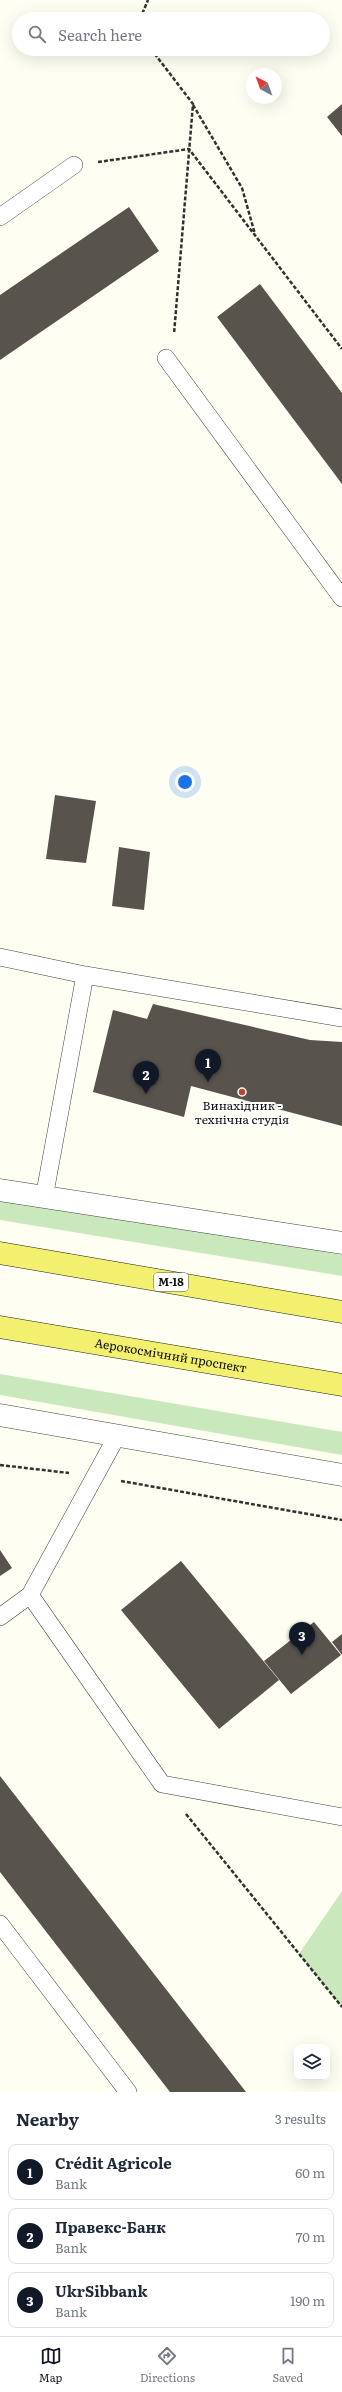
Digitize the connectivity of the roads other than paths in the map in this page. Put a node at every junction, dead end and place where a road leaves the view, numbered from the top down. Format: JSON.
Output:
{"nodes":[{"id":1,"x":74,"y":165,"type":"road end"},
{"id":2,"x":0,"y":217,"type":"edge"},
{"id":3,"x":166,"y":358,"type":"dead end"},
{"id":4,"x":342,"y":598,"type":"edge"},
{"id":5,"x":0,"y":956,"type":"edge"},
{"id":6,"x":84,"y":975,"type":"junction"},
{"id":7,"x":342,"y":1018,"type":"edge"},
{"id":8,"x":0,"y":1190,"type":"edge"},
{"id":9,"x":44,"y":1198,"type":"junction"},
{"id":10,"x":342,"y":1243,"type":"edge"},
{"id":11,"x":0,"y":1253,"type":"edge"},
{"id":12,"x":342,"y":1312,"type":"edge"},
{"id":13,"x":0,"y":1327,"type":"edge"},
{"id":14,"x":342,"y":1385,"type":"edge"},
{"id":15,"x":0,"y":1415,"type":"edge"},
{"id":16,"x":117,"y":1436,"type":"junction"},
{"id":17,"x":342,"y":1474,"type":"edge"},
{"id":18,"x":30,"y":1595,"type":"junction"},
{"id":19,"x":0,"y":1617,"type":"edge"},
{"id":20,"x":342,"y":1817,"type":"edge"},
{"id":21,"x":0,"y":1924,"type":"edge"},
{"id":22,"x":128,"y":2092,"type":"edge"}],
"edges":[{"from":1,"to":2,"type":"lane"},
{"from":3,"to":4,"type":"lane"},
{"from":5,"to":6,"type":"lane"},
{"from":6,"to":7,"type":"lane"},
{"from":6,"to":9,"type":"lane"},
{"from":8,"to":9,"type":"street"},
{"from":9,"to":10,"type":"street"},
{"from":11,"to":12,"type":"main road","number":"М-18"},
{"from":13,"to":14,"type":"main road","name":"Аерокосмічний проспект"},
{"from":15,"to":16,"type":"street"},
{"from":16,"to":17,"type":"street"},
{"from":16,"to":18,"type":"lane"},
{"from":18,"to":19,"type":"lane"},
{"from":18,"to":20,"type":"lane"},
{"from":21,"to":22,"type":"lane"}]}
